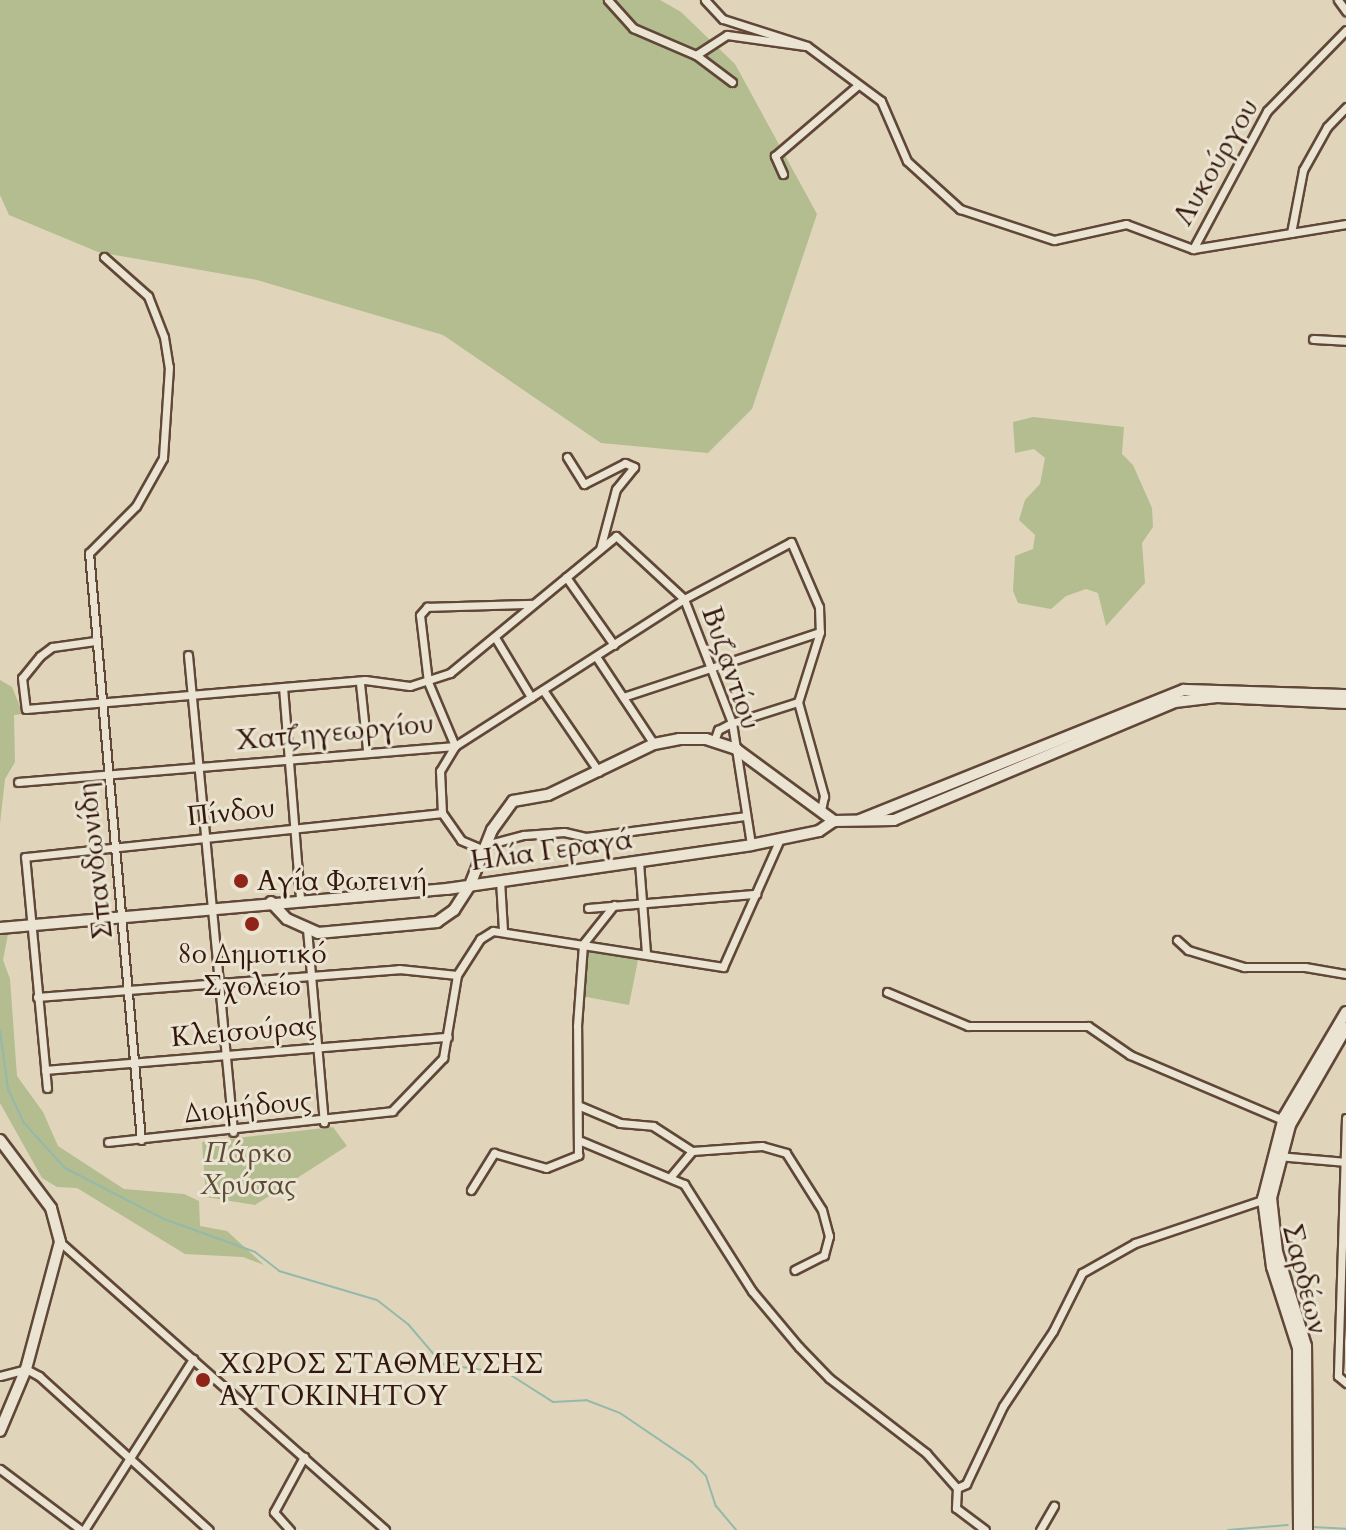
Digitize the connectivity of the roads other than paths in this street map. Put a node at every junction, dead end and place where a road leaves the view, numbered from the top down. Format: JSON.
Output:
{"nodes":[{"id":1,"x":608,"y":0,"type":"edge"},
{"id":2,"x":705,"y":0,"type":"edge"},
{"id":3,"x":1338,"y":0,"type":"edge"},
{"id":4,"x":1346,"y":11,"type":"edge"},
{"id":5,"x":1346,"y":30,"type":"edge"},
{"id":6,"x":807,"y":46,"type":"junction"},
{"id":7,"x":696,"y":55,"type":"junction"},
{"id":8,"x":732,"y":82,"type":"dead end"},
{"id":9,"x":858,"y":85,"type":"junction"},
{"id":10,"x":1346,"y":107,"type":"edge"},
{"id":11,"x":783,"y":174,"type":"dead end"},
{"id":12,"x":1346,"y":224,"type":"edge"},
{"id":13,"x":1291,"y":233,"type":"junction"},
{"id":14,"x":1193,"y":249,"type":"junction"},
{"id":15,"x":104,"y":257,"type":"dead end"},
{"id":16,"x":1313,"y":339,"type":"dead end"},
{"id":17,"x":1346,"y":341,"type":"edge"},
{"id":18,"x":567,"y":457,"type":"dead end"},
{"id":19,"x":600,"y":549,"type":"junction"},
{"id":20,"x":566,"y":577,"type":"junction"},
{"id":21,"x":684,"y":599,"type":"junction"},
{"id":22,"x":531,"y":604,"type":"junction"},
{"id":23,"x":820,"y":632,"type":"junction"},
{"id":24,"x":496,"y":639,"type":"junction"},
{"id":25,"x":95,"y":641,"type":"junction"},
{"id":26,"x":614,"y":645,"type":"junction"},
{"id":27,"x":188,"y":655,"type":"dead end"},
{"id":28,"x":597,"y":658,"type":"junction"},
{"id":29,"x":711,"y":669,"type":"junction"},
{"id":30,"x":428,"y":682,"type":"junction"},
{"id":31,"x":360,"y":683,"type":"junction"},
{"id":32,"x":283,"y":687,"type":"junction"},
{"id":33,"x":543,"y":690,"type":"junction"},
{"id":34,"x":192,"y":694,"type":"junction"},
{"id":35,"x":1346,"y":695,"type":"edge"},
{"id":36,"x":531,"y":697,"type":"junction"},
{"id":37,"x":623,"y":697,"type":"junction"},
{"id":38,"x":798,"y":702,"type":"junction"},
{"id":39,"x":1346,"y":703,"type":"edge"},
{"id":40,"x":102,"y":704,"type":"junction"},
{"id":41,"x":732,"y":723,"type":"junction"},
{"id":42,"x":714,"y":741,"type":"junction"},
{"id":43,"x":654,"y":744,"type":"junction"},
{"id":44,"x":455,"y":746,"type":"junction"},
{"id":45,"x":736,"y":749,"type":"junction"},
{"id":46,"x":367,"y":750,"type":"junction"},
{"id":47,"x":290,"y":757,"type":"junction"},
{"id":48,"x":199,"y":766,"type":"junction"},
{"id":49,"x":599,"y":772,"type":"junction"},
{"id":50,"x":108,"y":774,"type":"junction"},
{"id":51,"x":18,"y":782,"type":"dead end"},
{"id":52,"x":821,"y":810,"type":"junction"},
{"id":53,"x":442,"y":813,"type":"junction"},
{"id":54,"x":745,"y":816,"type":"junction"},
{"id":55,"x":834,"y":821,"type":"junction"},
{"id":56,"x":858,"y":821,"type":"junction"},
{"id":57,"x":295,"y":828,"type":"junction"},
{"id":58,"x":206,"y":837,"type":"junction"},
{"id":59,"x":780,"y":839,"type":"junction"},
{"id":60,"x":116,"y":845,"type":"junction"},
{"id":61,"x":751,"y":845,"type":"junction"},
{"id":62,"x":485,"y":848,"type":"junction"},
{"id":63,"x":639,"y":862,"type":"junction"},
{"id":64,"x":500,"y":880,"type":"junction"},
{"id":65,"x":470,"y":885,"type":"junction"},
{"id":66,"x":756,"y":894,"type":"junction"},
{"id":67,"x":300,"y":900,"type":"junction"},
{"id":68,"x":271,"y":902,"type":"junction"},
{"id":69,"x":642,"y":902,"type":"junction"},
{"id":70,"x":614,"y":905,"type":"junction"},
{"id":71,"x":211,"y":906,"type":"junction"},
{"id":72,"x":588,"y":908,"type":"dead end"},
{"id":73,"x":122,"y":915,"type":"junction"},
{"id":74,"x":32,"y":924,"type":"junction"},
{"id":75,"x":0,"y":928,"type":"edge"},
{"id":76,"x":307,"y":929,"type":"junction"},
{"id":77,"x":503,"y":931,"type":"junction"},
{"id":78,"x":1177,"y":940,"type":"dead end"},
{"id":79,"x":583,"y":944,"type":"junction"},
{"id":80,"x":646,"y":954,"type":"junction"},
{"id":81,"x":1346,"y":974,"type":"edge"},
{"id":82,"x":309,"y":975,"type":"junction"},
{"id":83,"x":457,"y":975,"type":"junction"},
{"id":84,"x":218,"y":983,"type":"junction"},
{"id":85,"x":129,"y":991,"type":"junction"},
{"id":86,"x":887,"y":992,"type":"dead end"},
{"id":87,"x":37,"y":997,"type":"junction"},
{"id":88,"x":1346,"y":1012,"type":"edge"},
{"id":89,"x":1346,"y":1028,"type":"edge"},
{"id":90,"x":448,"y":1037,"type":"junction"},
{"id":91,"x":316,"y":1045,"type":"junction"},
{"id":92,"x":226,"y":1054,"type":"junction"},
{"id":93,"x":135,"y":1063,"type":"junction"},
{"id":94,"x":45,"y":1070,"type":"junction"},
{"id":95,"x":47,"y":1088,"type":"dead end"},
{"id":96,"x":580,"y":1106,"type":"junction"},
{"id":97,"x":1346,"y":1118,"type":"edge"},
{"id":98,"x":1283,"y":1120,"type":"junction"},
{"id":99,"x":324,"y":1122,"type":"junction"},
{"id":100,"x":233,"y":1132,"type":"junction"},
{"id":101,"x":0,"y":1140,"type":"edge"},
{"id":102,"x":141,"y":1140,"type":"junction"},
{"id":103,"x":581,"y":1141,"type":"junction"},
{"id":104,"x":108,"y":1142,"type":"dead end"},
{"id":105,"x":692,"y":1151,"type":"junction"},
{"id":106,"x":1275,"y":1156,"type":"junction"},
{"id":107,"x":1345,"y":1162,"type":"edge"},
{"id":108,"x":672,"y":1175,"type":"junction"},
{"id":109,"x":471,"y":1190,"type":"dead end"},
{"id":110,"x":1267,"y":1198,"type":"junction"},
{"id":111,"x":60,"y":1242,"type":"junction"},
{"id":112,"x":795,"y":1270,"type":"dead end"},
{"id":113,"x":1344,"y":1272,"type":"edge"},
{"id":114,"x":193,"y":1359,"type":"junction"},
{"id":115,"x":26,"y":1369,"type":"junction"},
{"id":116,"x":0,"y":1376,"type":"edge"},
{"id":117,"x":1344,"y":1383,"type":"edge"},
{"id":118,"x":1,"y":1425,"type":"edge"},
{"id":119,"x":304,"y":1457,"type":"junction"},
{"id":120,"x":130,"y":1458,"type":"junction"},
{"id":121,"x":0,"y":1469,"type":"edge"},
{"id":122,"x":957,"y":1488,"type":"junction"},
{"id":123,"x":1054,"y":1506,"type":"dead end"},
{"id":124,"x":82,"y":1530,"type":"edge"},
{"id":125,"x":209,"y":1530,"type":"edge"},
{"id":126,"x":290,"y":1530,"type":"edge"},
{"id":127,"x":385,"y":1530,"type":"edge"},
{"id":128,"x":985,"y":1530,"type":"edge"},
{"id":129,"x":1040,"y":1530,"type":"edge"},
{"id":130,"x":1299,"y":1530,"type":"edge"},
{"id":131,"x":1307,"y":1530,"type":"edge"}],
"edges":[{"from":1,"to":7,"type":"street"},
{"from":2,"to":6,"type":"street"},
{"from":3,"to":4,"type":"street"},
{"from":5,"to":14,"type":"street","name":"Λυκούργου"},
{"from":6,"to":7,"type":"street"},
{"from":6,"to":9,"type":"street"},
{"from":7,"to":8,"type":"street"},
{"from":9,"to":11,"type":"street"},
{"from":9,"to":14,"type":"street"},
{"from":10,"to":13,"type":"street"},
{"from":12,"to":13,"type":"street"},
{"from":13,"to":14,"type":"street"},
{"from":15,"to":25,"type":"street","name":"Σπανδωνίδη"},
{"from":16,"to":17,"type":"street"},
{"from":18,"to":19,"type":"street"},
{"from":19,"to":20,"type":"street"},
{"from":19,"to":21,"type":"street","name":"Βυζαντίου"},
{"from":20,"to":22,"type":"street"},
{"from":20,"to":26,"type":"street"},
{"from":21,"to":23,"type":"street","name":"Χατζηγεωργίου"},
{"from":21,"to":26,"type":"street","name":"Χατζηγεωργίου"},
{"from":21,"to":29,"type":"street","name":"Βυζαντίου"},
{"from":22,"to":24,"type":"street"},
{"from":22,"to":30,"type":"street"},
{"from":23,"to":29,"type":"street"},
{"from":23,"to":38,"type":"street"},
{"from":24,"to":30,"type":"street"},
{"from":24,"to":36,"type":"street"},
{"from":25,"to":40,"type":"street","name":"Σπανδωνίδη"},
{"from":25,"to":40,"type":"street"},
{"from":26,"to":28,"type":"street","name":"Χατζηγεωργίου"},
{"from":27,"to":34,"type":"street"},
{"from":28,"to":33,"type":"street","name":"Χατζηγεωργίου"},
{"from":28,"to":37,"type":"street"},
{"from":29,"to":37,"type":"street"},
{"from":29,"to":41,"type":"street","name":"Βυζαντίου"},
{"from":30,"to":31,"type":"street"},
{"from":30,"to":44,"type":"street"},
{"from":31,"to":32,"type":"street"},
{"from":31,"to":46,"type":"street"},
{"from":32,"to":34,"type":"street"},
{"from":32,"to":47,"type":"street"},
{"from":33,"to":36,"type":"street","name":"Χατζηγεωργίου"},
{"from":33,"to":49,"type":"street"},
{"from":34,"to":40,"type":"street"},
{"from":34,"to":48,"type":"street"},
{"from":35,"to":56,"type":"street"},
{"from":36,"to":44,"type":"street","name":"Χατζηγεωργίου"},
{"from":37,"to":43,"type":"street"},
{"from":38,"to":41,"type":"street"},
{"from":38,"to":52,"type":"street"},
{"from":39,"to":56,"type":"street"},
{"from":40,"to":50,"type":"street","name":"Σπανδωνίδη"},
{"from":41,"to":42,"type":"street"},
{"from":41,"to":45,"type":"street","name":"Βυζαντίου"},
{"from":42,"to":43,"type":"street"},
{"from":42,"to":45,"type":"street"},
{"from":43,"to":49,"type":"street"},
{"from":44,"to":46,"type":"street","name":"Χατζηγεωργίου"},
{"from":44,"to":53,"type":"street"},
{"from":45,"to":52,"type":"street"},
{"from":45,"to":54,"type":"street","name":"Βυζαντίου"},
{"from":46,"to":47,"type":"street","name":"Χατζηγεωργίου"},
{"from":47,"to":48,"type":"street","name":"Χατζηγεωργίου"},
{"from":47,"to":57,"type":"street"},
{"from":48,"to":50,"type":"street","name":"Χατζηγεωργίου"},
{"from":48,"to":58,"type":"street"},
{"from":49,"to":62,"type":"street"},
{"from":50,"to":51,"type":"street","name":"Χατζηγεωργίου"},
{"from":50,"to":60,"type":"street","name":"Σπανδωνίδη"},
{"from":52,"to":55,"type":"street"},
{"from":53,"to":57,"type":"street","name":"Πίνδου"},
{"from":53,"to":62,"type":"street"},
{"from":54,"to":61,"type":"street","name":"Βυζαντίου"},
{"from":54,"to":62,"type":"street"},
{"from":55,"to":56,"type":"street"},
{"from":55,"to":59,"type":"street","name":"Ηλία Γεραγά"},
{"from":57,"to":58,"type":"street","name":"Πίνδου"},
{"from":57,"to":67,"type":"street"},
{"from":58,"to":60,"type":"street","name":"Πίνδου"},
{"from":58,"to":71,"type":"street"},
{"from":59,"to":61,"type":"street","name":"Ηλία Γεραγά"},
{"from":59,"to":66,"type":"street"},
{"from":60,"to":73,"type":"street","name":"Σπανδωνίδη"},
{"from":60,"to":74,"type":"street","name":"Πίνδου"},
{"from":61,"to":63,"type":"street","name":"Ηλία Γεραγά"},
{"from":62,"to":65,"type":"street"},
{"from":63,"to":64,"type":"street","name":"Ηλία Γεραγά"},
{"from":63,"to":69,"type":"street"},
{"from":64,"to":65,"type":"street","name":"Ηλία Γεραγά"},
{"from":64,"to":77,"type":"street"},
{"from":65,"to":67,"type":"street","name":"Ηλία Γεραγά"},
{"from":65,"to":76,"type":"street"},
{"from":66,"to":69,"type":"street"},
{"from":66,"to":80,"type":"street"},
{"from":67,"to":68,"type":"street","name":"Ηλία Γεραγά"},
{"from":68,"to":71,"type":"street","name":"Ηλία Γεραγά"},
{"from":68,"to":76,"type":"street"},
{"from":69,"to":70,"type":"street"},
{"from":69,"to":80,"type":"street"},
{"from":70,"to":72,"type":"street"},
{"from":70,"to":79,"type":"street"},
{"from":71,"to":73,"type":"street","name":"Ηλία Γεραγά"},
{"from":71,"to":84,"type":"street"},
{"from":73,"to":74,"type":"street","name":"Ηλία Γεραγά"},
{"from":73,"to":85,"type":"street","name":"Σπανδωνίδη"},
{"from":74,"to":75,"type":"street","name":"Ηλία Γεραγά"},
{"from":74,"to":87,"type":"street"},
{"from":76,"to":82,"type":"street"},
{"from":77,"to":79,"type":"street"},
{"from":77,"to":83,"type":"street"},
{"from":78,"to":81,"type":"street"},
{"from":79,"to":80,"type":"street"},
{"from":79,"to":96,"type":"street"},
{"from":82,"to":83,"type":"street"},
{"from":82,"to":84,"type":"street"},
{"from":82,"to":91,"type":"street"},
{"from":83,"to":90,"type":"street"},
{"from":84,"to":85,"type":"street"},
{"from":84,"to":92,"type":"street"},
{"from":85,"to":87,"type":"street"},
{"from":85,"to":93,"type":"street","name":"Σπανδωνίδη"},
{"from":86,"to":98,"type":"street"},
{"from":87,"to":94,"type":"street"},
{"from":88,"to":98,"type":"street","name":"Σαρδέων"},
{"from":89,"to":106,"type":"street","name":"Σαρδέων"},
{"from":90,"to":91,"type":"street","name":"Κλεισούρας"},
{"from":90,"to":99,"type":"street","name":"Διομήδους"},
{"from":91,"to":92,"type":"street","name":"Κλεισούρας"},
{"from":91,"to":99,"type":"street"},
{"from":92,"to":93,"type":"street","name":"Κλεισούρας"},
{"from":92,"to":100,"type":"street"},
{"from":93,"to":94,"type":"street","name":"Κλεισούρας"},
{"from":93,"to":102,"type":"street","name":"Σπανδωνίδη"},
{"from":94,"to":95,"type":"street"},
{"from":96,"to":103,"type":"street"},
{"from":96,"to":105,"type":"street"},
{"from":97,"to":107,"type":"street"},
{"from":98,"to":106,"type":"street","name":"Σαρδέων"},
{"from":99,"to":100,"type":"street","name":"Διομήδους"},
{"from":100,"to":102,"type":"street","name":"Διομήδους"},
{"from":101,"to":111,"type":"street"},
{"from":102,"to":104,"type":"street","name":"Διομήδους"},
{"from":103,"to":108,"type":"street"},
{"from":103,"to":109,"type":"street"},
{"from":105,"to":108,"type":"street"},
{"from":105,"to":112,"type":"street"},
{"from":106,"to":107,"type":"street"},
{"from":106,"to":110,"type":"street","name":"Σαρδέων"},
{"from":107,"to":113,"type":"street"},
{"from":108,"to":122,"type":"street"},
{"from":110,"to":122,"type":"street"},
{"from":110,"to":130,"type":"street","name":"Σαρδέων"},
{"from":110,"to":131,"type":"street","name":"Σαρδέων"},
{"from":111,"to":114,"type":"street"},
{"from":111,"to":115,"type":"street"},
{"from":113,"to":117,"type":"street"},
{"from":114,"to":119,"type":"street"},
{"from":114,"to":120,"type":"street"},
{"from":115,"to":116,"type":"street"},
{"from":115,"to":118,"type":"street"},
{"from":115,"to":120,"type":"street"},
{"from":119,"to":126,"type":"street"},
{"from":119,"to":127,"type":"street"},
{"from":120,"to":124,"type":"street"},
{"from":120,"to":125,"type":"street"},
{"from":121,"to":124,"type":"street"},
{"from":122,"to":128,"type":"street"},
{"from":123,"to":129,"type":"street"}]}
